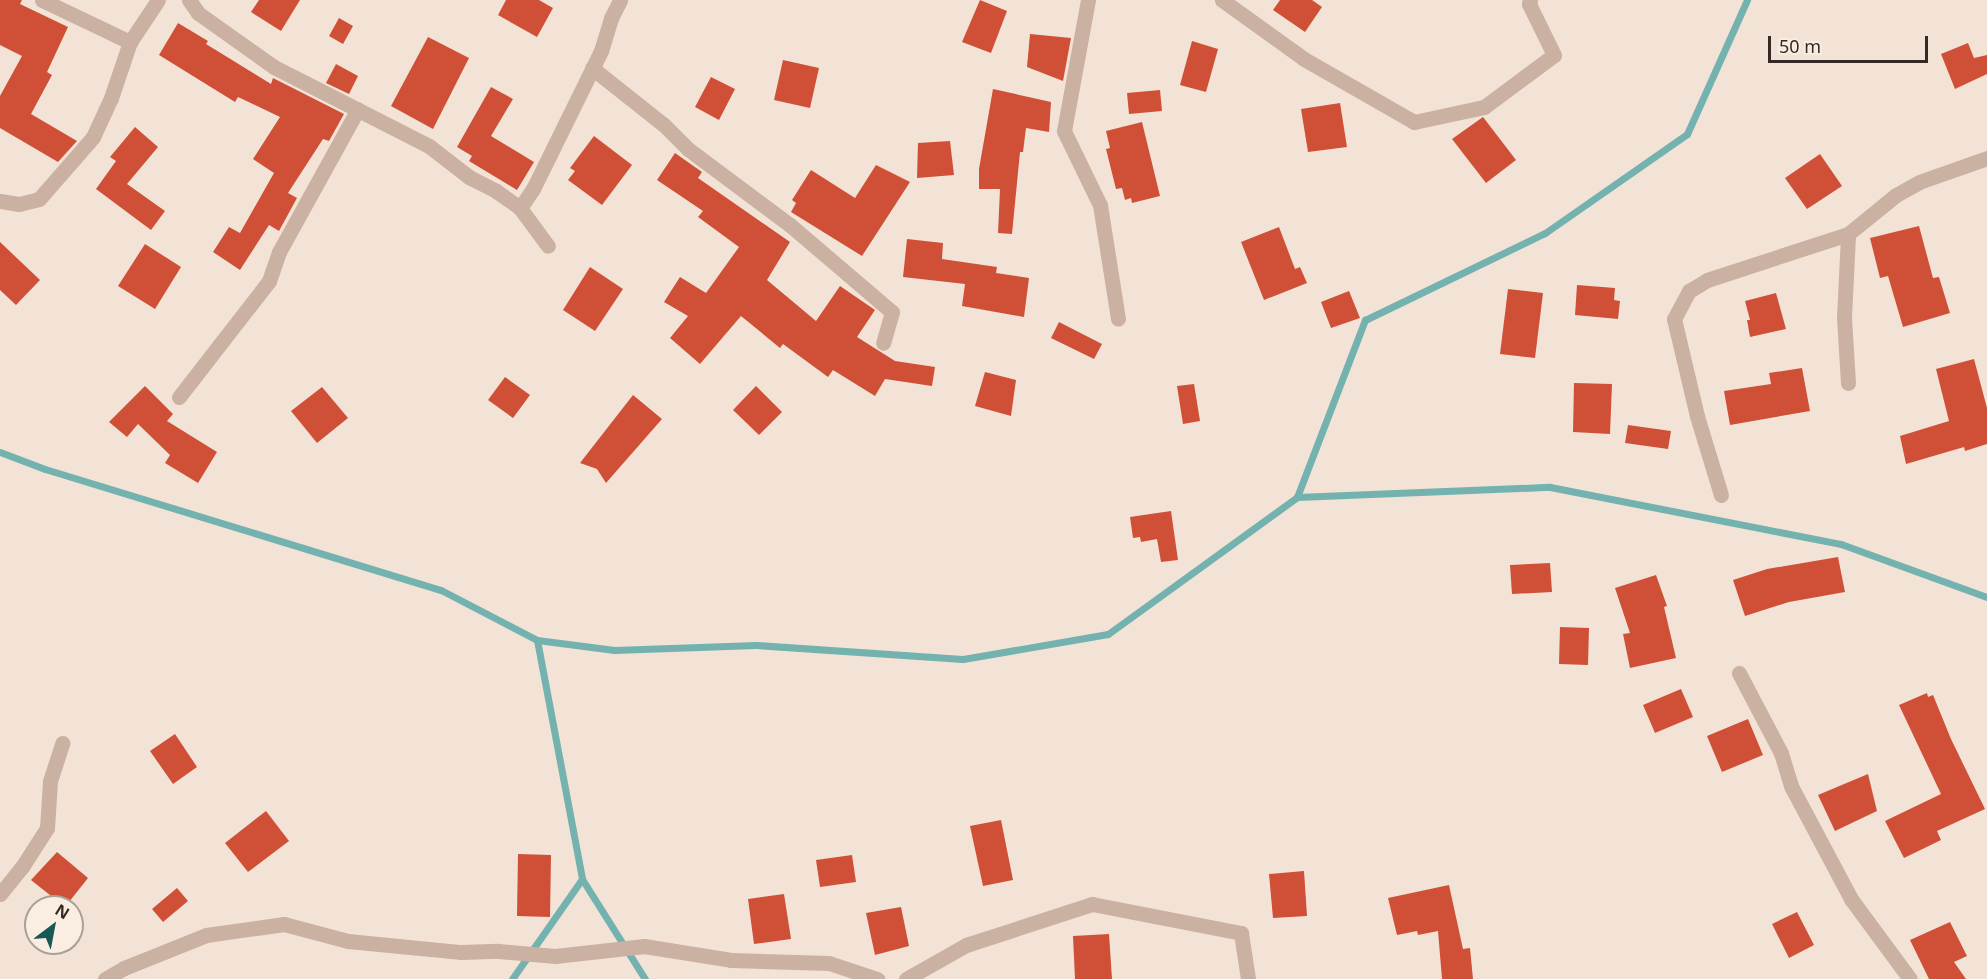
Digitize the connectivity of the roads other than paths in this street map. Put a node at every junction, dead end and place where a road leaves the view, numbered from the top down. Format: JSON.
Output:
{"nodes":[{"id":1,"x":42,"y":0,"type":"edge"},
{"id":2,"x":158,"y":0,"type":"edge"},
{"id":3,"x":189,"y":0,"type":"edge"},
{"id":4,"x":620,"y":0,"type":"edge"},
{"id":5,"x":1088,"y":0,"type":"edge"},
{"id":6,"x":1222,"y":0,"type":"edge"},
{"id":7,"x":1530,"y":0,"type":"edge"},
{"id":8,"x":130,"y":42,"type":"junction"},
{"id":9,"x":592,"y":68,"type":"junction"},
{"id":10,"x":358,"y":110,"type":"junction"},
{"id":11,"x":1987,"y":158,"type":"edge"},
{"id":12,"x":0,"y":201,"type":"edge"},
{"id":13,"x":520,"y":208,"type":"junction"},
{"id":14,"x":1848,"y":234,"type":"junction"},
{"id":15,"x":548,"y":246,"type":"dead end"},
{"id":16,"x":1118,"y":319,"type":"dead end"},
{"id":17,"x":883,"y":343,"type":"dead end"},
{"id":18,"x":1848,"y":383,"type":"dead end"},
{"id":19,"x":179,"y":398,"type":"dead end"},
{"id":20,"x":1721,"y":495,"type":"dead end"},
{"id":21,"x":1739,"y":673,"type":"dead end"},
{"id":22,"x":62,"y":743,"type":"dead end"},
{"id":23,"x":0,"y":894,"type":"edge"},
{"id":24,"x":105,"y":979,"type":"edge"},
{"id":25,"x":877,"y":979,"type":"edge"},
{"id":26,"x":906,"y":979,"type":"edge"},
{"id":27,"x":1248,"y":979,"type":"edge"},
{"id":28,"x":1910,"y":979,"type":"edge"}],
"edges":[{"from":1,"to":8,"type":"street"},
{"from":2,"to":8,"type":"street"},
{"from":3,"to":10,"type":"street"},
{"from":4,"to":9,"type":"street"},
{"from":5,"to":16,"type":"street"},
{"from":6,"to":7,"type":"street"},
{"from":8,"to":12,"type":"street"},
{"from":9,"to":13,"type":"street"},
{"from":9,"to":17,"type":"street"},
{"from":10,"to":13,"type":"street"},
{"from":10,"to":19,"type":"street"},
{"from":11,"to":14,"type":"street"},
{"from":13,"to":15,"type":"street"},
{"from":14,"to":18,"type":"street"},
{"from":14,"to":20,"type":"street"},
{"from":21,"to":28,"type":"street"},
{"from":22,"to":23,"type":"street"},
{"from":24,"to":25,"type":"street"},
{"from":26,"to":27,"type":"street"}]}
